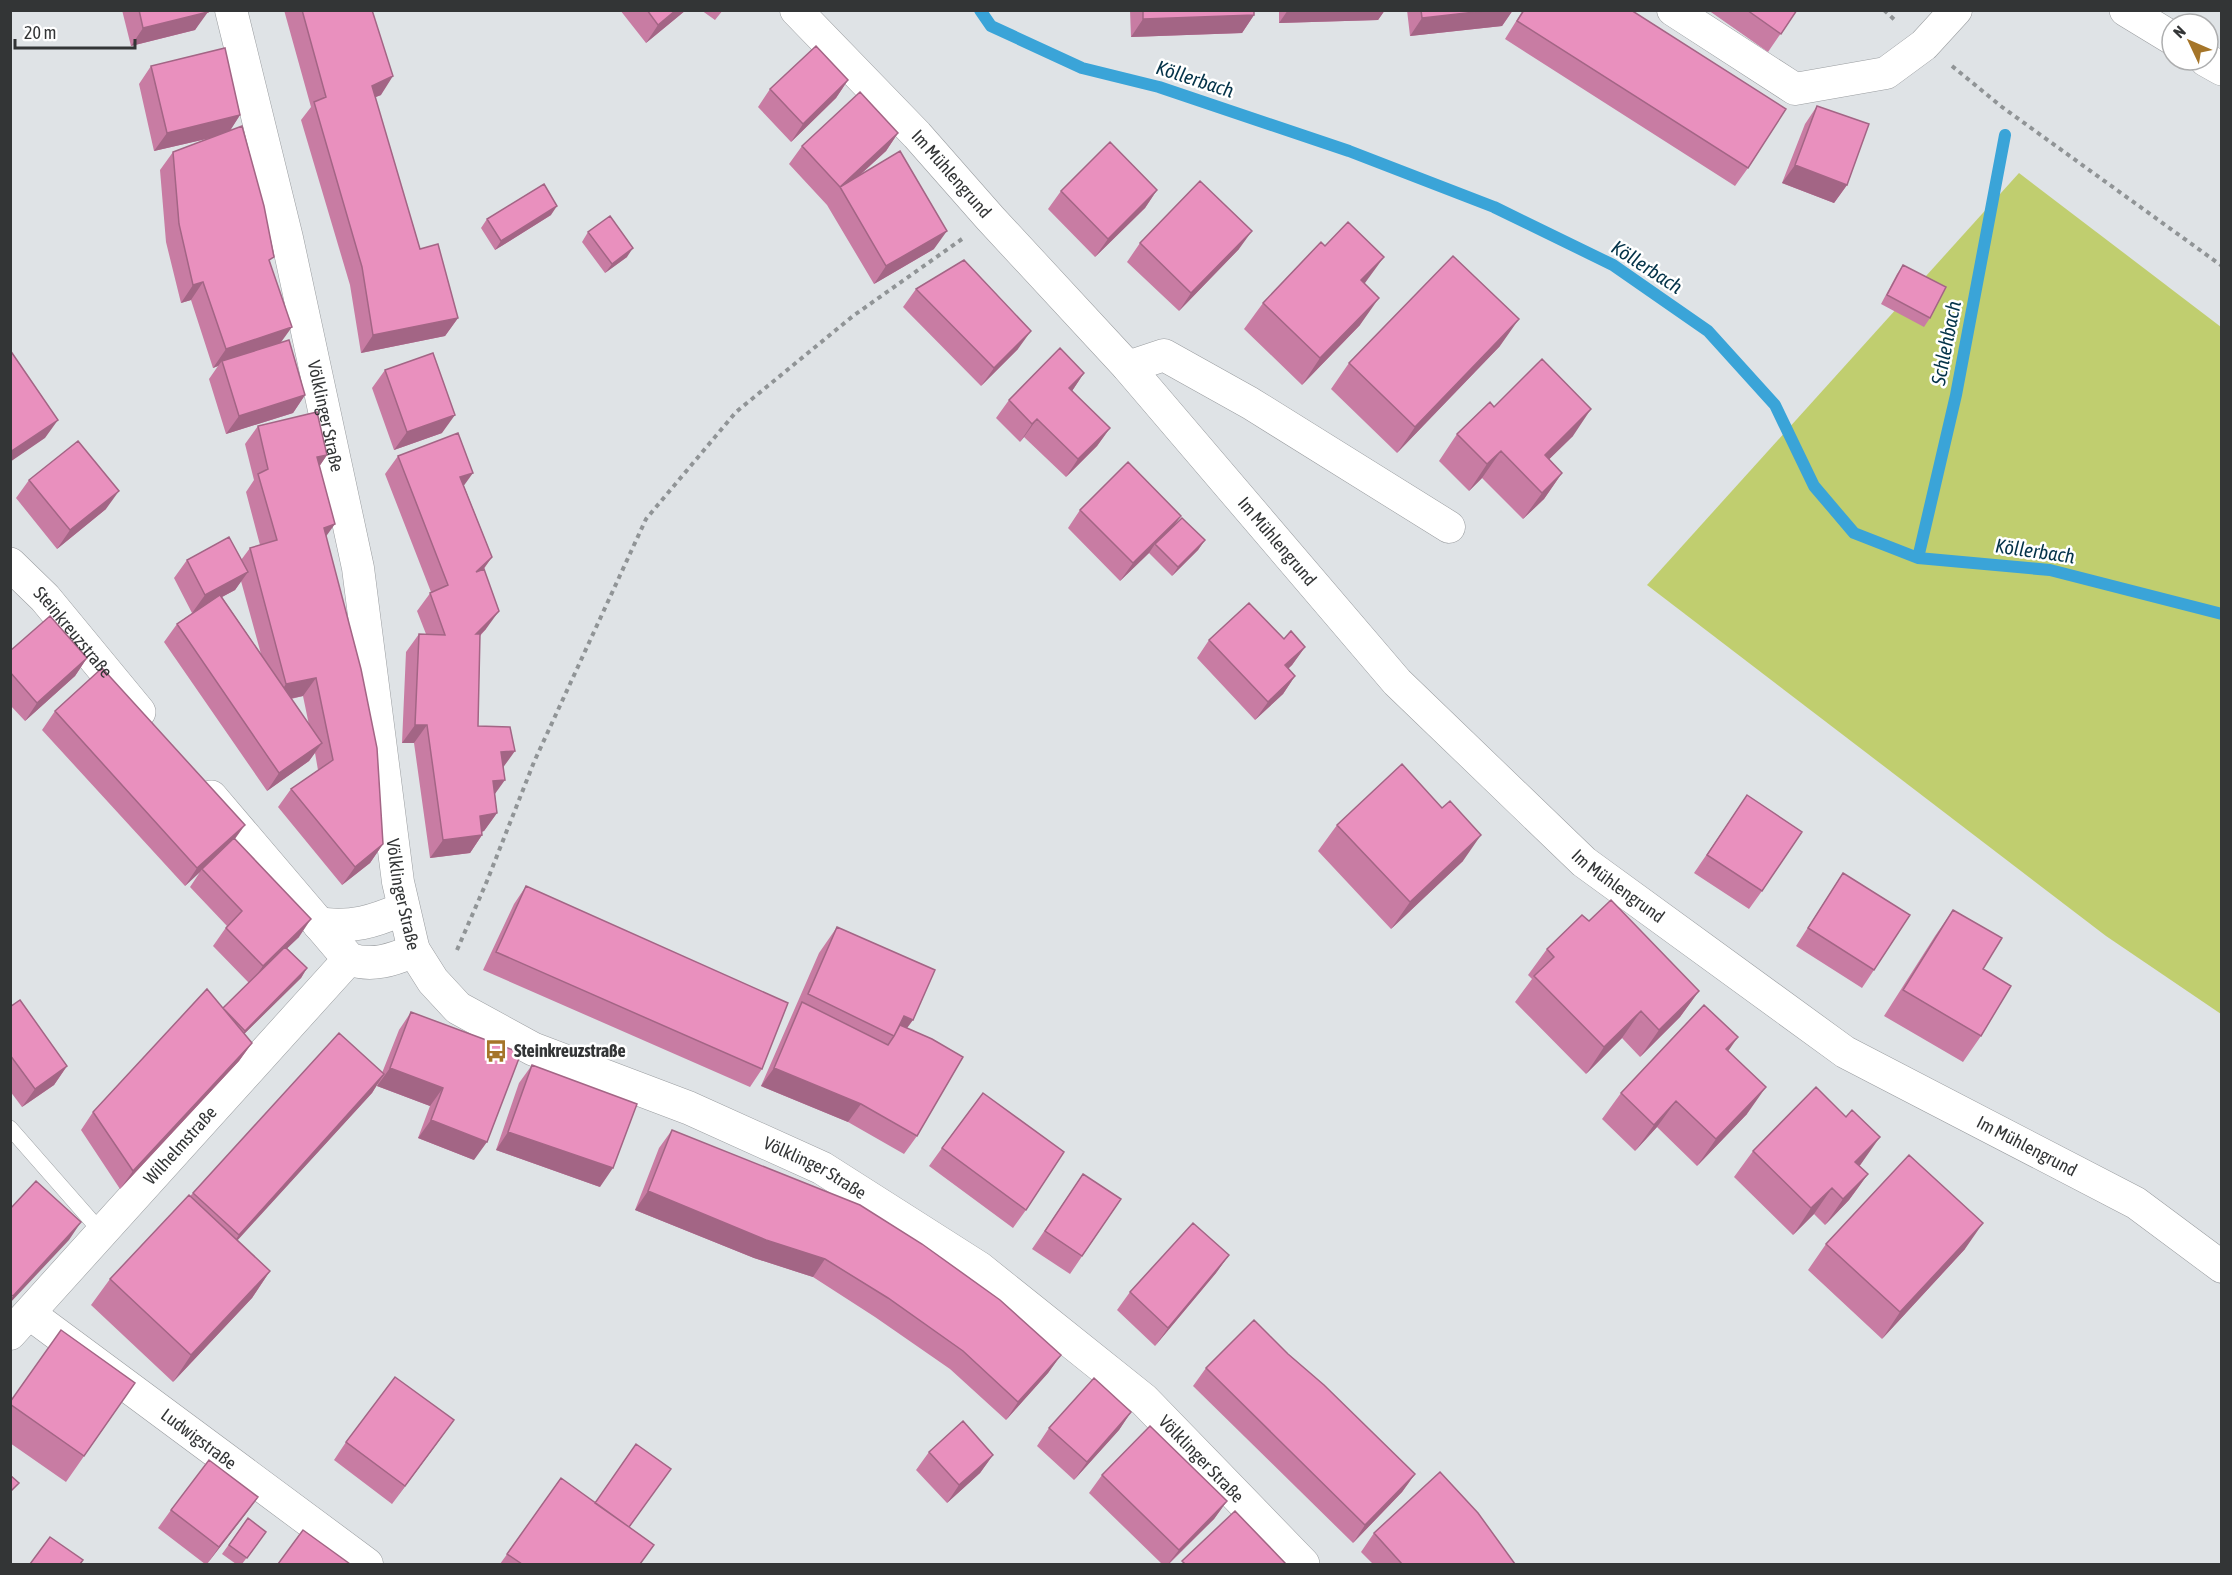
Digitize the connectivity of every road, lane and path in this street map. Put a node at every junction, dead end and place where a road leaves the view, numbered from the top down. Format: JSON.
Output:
{"nodes":[{"id":1,"x":231,"y":10,"type":"edge"},
{"id":2,"x":796,"y":10,"type":"edge"},
{"id":3,"x":1673,"y":10,"type":"edge"},
{"id":4,"x":1884,"y":10,"type":"edge"},
{"id":5,"x":1956,"y":10,"type":"edge"},
{"id":6,"x":2126,"y":10,"type":"edge"},
{"id":7,"x":2160,"y":31,"type":"edge"},
{"id":8,"x":1924,"y":45,"type":"junction"},
{"id":9,"x":990,"y":218,"type":"junction"},
{"id":10,"x":2222,"y":266,"type":"edge"},
{"id":11,"x":1128,"y":367,"type":"junction"},
{"id":12,"x":1449,"y":528,"type":"dead end"},
{"id":13,"x":10,"y":564,"type":"edge"},
{"id":14,"x":158,"y":735,"type":"edge"},
{"id":15,"x":189,"y":771,"type":"edge"},
{"id":16,"x":403,"y":909,"type":"junction"},
{"id":17,"x":319,"y":924,"type":"junction"},
{"id":18,"x":414,"y":951,"type":"junction"},
{"id":19,"x":349,"y":959,"type":"junction"},
{"id":20,"x":432,"y":981,"type":"junction"},
{"id":21,"x":10,"y":1128,"type":"edge"},
{"id":22,"x":103,"y":1234,"type":"junction"},
{"id":23,"x":2222,"y":1267,"type":"edge"},
{"id":24,"x":20,"y":1324,"type":"edge"},
{"id":25,"x":368,"y":1564,"type":"edge"},
{"id":26,"x":1303,"y":1564,"type":"edge"}],
"edges":[{"from":1,"to":16,"type":"street","name":"Völklinger Straße"},
{"from":2,"to":9,"type":"street","name":"Im Mühlengrund"},
{"from":3,"to":8,"type":"street"},
{"from":4,"to":8,"type":"path"},
{"from":5,"to":8,"type":"street"},
{"from":6,"to":7,"type":"street"},
{"from":8,"to":10,"type":"path"},
{"from":9,"to":11,"type":"street","name":"Im Mühlengrund"},
{"from":9,"to":20,"type":"path"},
{"from":11,"to":12,"type":"street"},
{"from":11,"to":23,"type":"street","name":"Im Mühlengrund"},
{"from":13,"to":14,"type":"street","name":"Steinkreuzstraße"},
{"from":15,"to":17,"type":"street"},
{"from":16,"to":17,"type":"street"},
{"from":16,"to":18,"type":"street","name":"Völklinger Straße"},
{"from":17,"to":19,"type":"street"},
{"from":18,"to":19,"type":"street"},
{"from":18,"to":20,"type":"street","name":"Völklinger Straße"},
{"from":19,"to":22,"type":"street","name":"Wilhelmstraße"},
{"from":20,"to":26,"type":"street","name":"Völklinger Straße"},
{"from":21,"to":22,"type":"lane"},
{"from":22,"to":24,"type":"street","name":"Wilhelmstraße"},
{"from":24,"to":25,"type":"street","name":"Ludwigstraße"}]}
